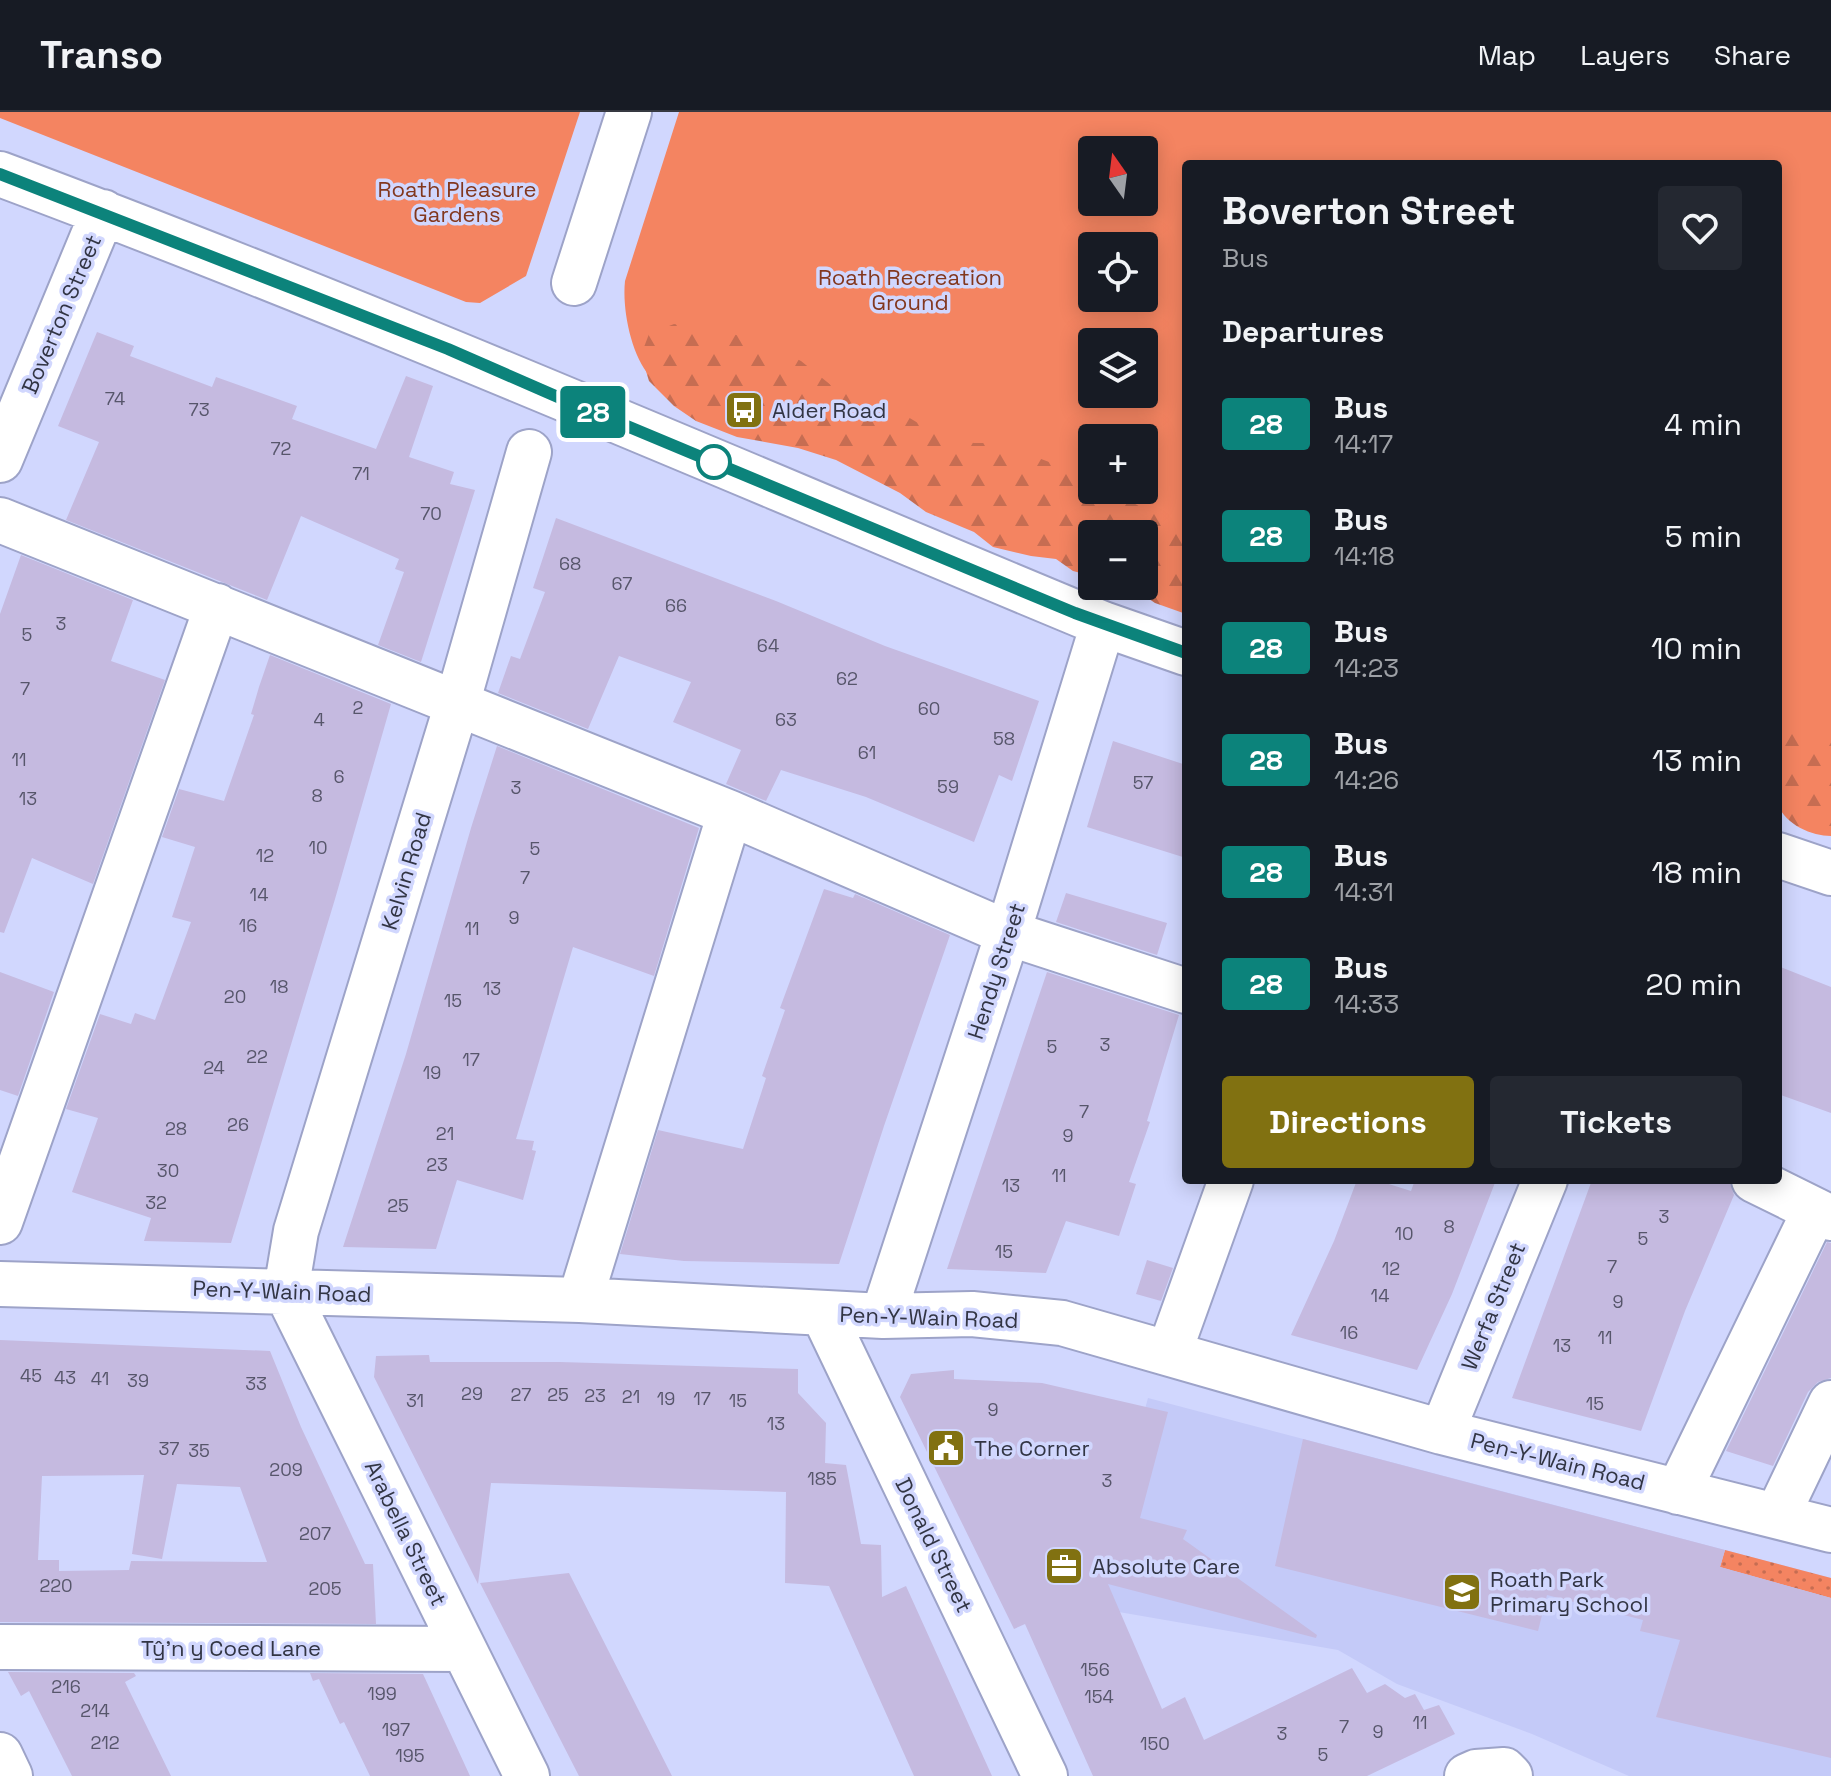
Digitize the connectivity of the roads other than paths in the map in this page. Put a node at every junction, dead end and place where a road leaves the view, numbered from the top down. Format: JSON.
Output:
{"nodes":[{"id":1,"x":629,"y":112,"type":"edge"},
{"id":2,"x":0,"y":174,"type":"edge"},
{"id":3,"x":103,"y":212,"type":"junction"},
{"id":4,"x":574,"y":283,"type":"dead end"},
{"id":5,"x":529,"y":452,"type":"dead end"},
{"id":6,"x":0,"y":460,"type":"edge"},
{"id":7,"x":0,"y":520,"type":"edge"},
{"id":8,"x":217,"y":606,"type":"junction"},
{"id":9,"x":1103,"y":624,"type":"junction"},
{"id":10,"x":1182,"y":652,"type":"edge"},
{"id":11,"x":457,"y":704,"type":"junction"},
{"id":12,"x":730,"y":813,"type":"junction"},
{"id":13,"x":1782,"y":856,"type":"edge"},
{"id":14,"x":1831,"y":873,"type":"edge"},
{"id":15,"x":1008,"y":933,"type":"junction"},
{"id":16,"x":1182,"y":990,"type":"edge"},
{"id":17,"x":1230,"y":1184,"type":"edge"},
{"id":18,"x":1543,"y":1184,"type":"edge"},
{"id":19,"x":1762,"y":1184,"type":"edge"},
{"id":20,"x":1823,"y":1214,"type":"edge"},
{"id":21,"x":0,"y":1222,"type":"edge"},
{"id":22,"x":0,"y":1284,"type":"edge"},
{"id":23,"x":286,"y":1291,"type":"junction"},
{"id":24,"x":580,"y":1300,"type":"junction"},
{"id":25,"x":823,"y":1313,"type":"junction"},
{"id":26,"x":883,"y":1316,"type":"junction"},
{"id":27,"x":1169,"y":1353,"type":"junction"},
{"id":28,"x":1831,"y":1403,"type":"edge"},
{"id":29,"x":1442,"y":1432,"type":"junction"},
{"id":30,"x":1678,"y":1492,"type":"junction"},
{"id":31,"x":1777,"y":1516,"type":"junction"},
{"id":32,"x":1831,"y":1530,"type":"edge"},
{"id":33,"x":0,"y":1647,"type":"edge"},
{"id":34,"x":463,"y":1649,"type":"junction"},
{"id":35,"x":0,"y":1755,"type":"edge"},
{"id":36,"x":10,"y":1776,"type":"edge"},
{"id":37,"x":527,"y":1776,"type":"edge"},
{"id":38,"x":1045,"y":1776,"type":"edge"}],
"edges":[{"from":1,"to":4,"type":"street"},
{"from":2,"to":3,"type":"street"},
{"from":3,"to":6,"type":"street","name":"Boverton Street"},
{"from":3,"to":9,"type":"street"},
{"from":5,"to":11,"type":"street","name":"Kelvin Road"},
{"from":7,"to":8,"type":"street"},
{"from":8,"to":11,"type":"street"},
{"from":8,"to":21,"type":"street"},
{"from":9,"to":10,"type":"street"},
{"from":9,"to":15,"type":"street","name":"Hendy Street"},
{"from":11,"to":12,"type":"street"},
{"from":11,"to":23,"type":"street","name":"Kelvin Road"},
{"from":12,"to":15,"type":"street"},
{"from":12,"to":24,"type":"street"},
{"from":13,"to":14,"type":"street"},
{"from":15,"to":16,"type":"street"},
{"from":15,"to":26,"type":"street","name":"Hendy Street"},
{"from":17,"to":27,"type":"street"},
{"from":18,"to":29,"type":"street","name":"Werfa Street"},
{"from":19,"to":20,"type":"street"},
{"from":20,"to":30,"type":"street"},
{"from":22,"to":23,"type":"street","name":"Pen-Y-Wain Road"},
{"from":23,"to":24,"type":"street","name":"Pen-Y-Wain Road"},
{"from":23,"to":34,"type":"street","name":"Arabella Street"},
{"from":24,"to":25,"type":"street","name":"Pen-Y-Wain Road"},
{"from":25,"to":26,"type":"street","name":"Pen-Y-Wain Road"},
{"from":25,"to":38,"type":"street","name":"Donald Street"},
{"from":26,"to":27,"type":"street","name":"Pen-Y-Wain Road"},
{"from":27,"to":29,"type":"street","name":"Pen-Y-Wain Road"},
{"from":28,"to":31,"type":"street"},
{"from":29,"to":30,"type":"street","name":"Pen-Y-Wain Road"},
{"from":30,"to":31,"type":"street","name":"Pen-Y-Wain Road"},
{"from":31,"to":32,"type":"street","name":"Pen-Y-Wain Road"},
{"from":33,"to":34,"type":"street","name":"Tŷ'n y Coed Lane"},
{"from":34,"to":37,"type":"street","name":"Arabella Street"},
{"from":35,"to":36,"type":"street"}]}
